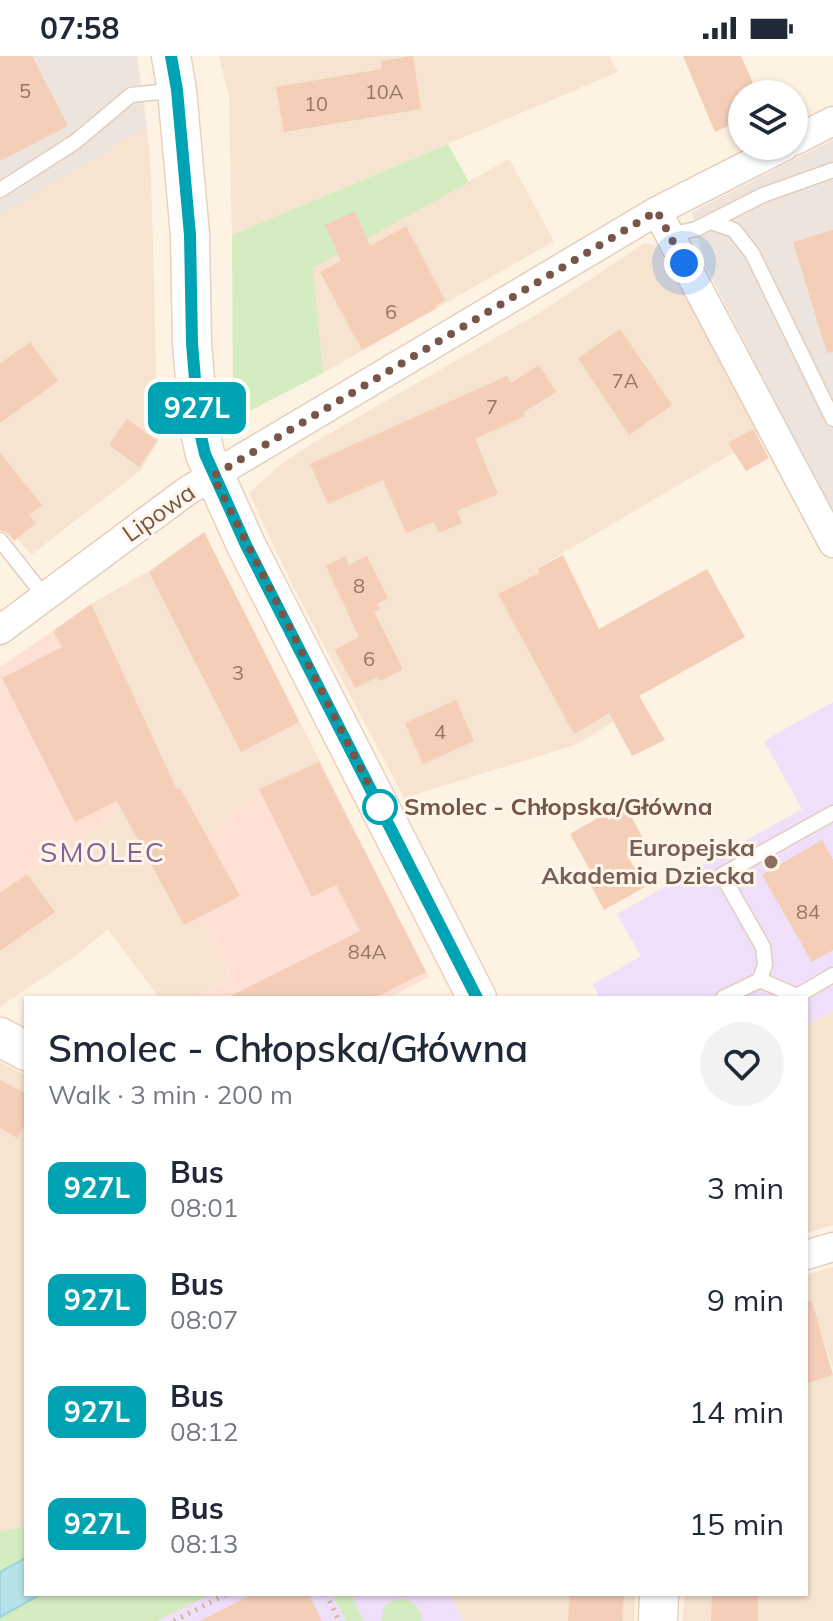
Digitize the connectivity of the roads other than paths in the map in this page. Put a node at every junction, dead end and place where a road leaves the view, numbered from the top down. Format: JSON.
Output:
{"nodes":[{"id":1,"x":174,"y":73,"type":"edge"},
{"id":2,"x":833,"y":121,"type":"edge"},
{"id":3,"x":808,"y":134,"type":"edge"},
{"id":4,"x":763,"y":160,"type":"edge"},
{"id":5,"x":833,"y":170,"type":"edge"},
{"id":6,"x":0,"y":190,"type":"edge"},
{"id":7,"x":711,"y":222,"type":"junction"},
{"id":8,"x":663,"y":223,"type":"junction"},
{"id":9,"x":833,"y":419,"type":"edge"},
{"id":10,"x":213,"y":476,"type":"junction"},
{"id":11,"x":0,"y":540,"type":"edge"},
{"id":12,"x":833,"y":543,"type":"edge"},
{"id":13,"x":45,"y":597,"type":"junction"},
{"id":14,"x":0,"y":630,"type":"edge"},
{"id":15,"x":833,"y":813,"type":"edge"},
{"id":16,"x":833,"y":975,"type":"edge"},
{"id":17,"x":760,"y":980,"type":"junction"},
{"id":18,"x":476,"y":996,"type":"edge"},
{"id":19,"x":727,"y":996,"type":"edge"},
{"id":20,"x":0,"y":1037,"type":"edge"},
{"id":21,"x":24,"y":1050,"type":"edge"},
{"id":22,"x":833,"y":1247,"type":"edge"},
{"id":23,"x":808,"y":1254,"type":"edge"},
{"id":24,"x":659,"y":1596,"type":"edge"},
{"id":25,"x":658,"y":1621,"type":"edge"}],
"edges":[{"from":1,"to":6,"type":"lane"},
{"from":1,"to":10,"type":"street"},
{"from":2,"to":3,"type":"street"},
{"from":4,"to":8,"type":"street","name":"Lipowa"},
{"from":5,"to":7,"type":"lane"},
{"from":7,"to":8,"type":"lane"},
{"from":7,"to":9,"type":"lane"},
{"from":8,"to":10,"type":"street","name":"Lipowa"},
{"from":8,"to":12,"type":"street"},
{"from":10,"to":13,"type":"street","name":"Lipowa"},
{"from":10,"to":18,"type":"street"},
{"from":11,"to":13,"type":"lane"},
{"from":13,"to":14,"type":"street","name":"Lipowa"},
{"from":15,"to":17,"type":"lane"},
{"from":16,"to":17,"type":"lane"},
{"from":17,"to":19,"type":"lane"},
{"from":20,"to":21,"type":"street"},
{"from":22,"to":23,"type":"street"},
{"from":24,"to":25,"type":"street"}]}
